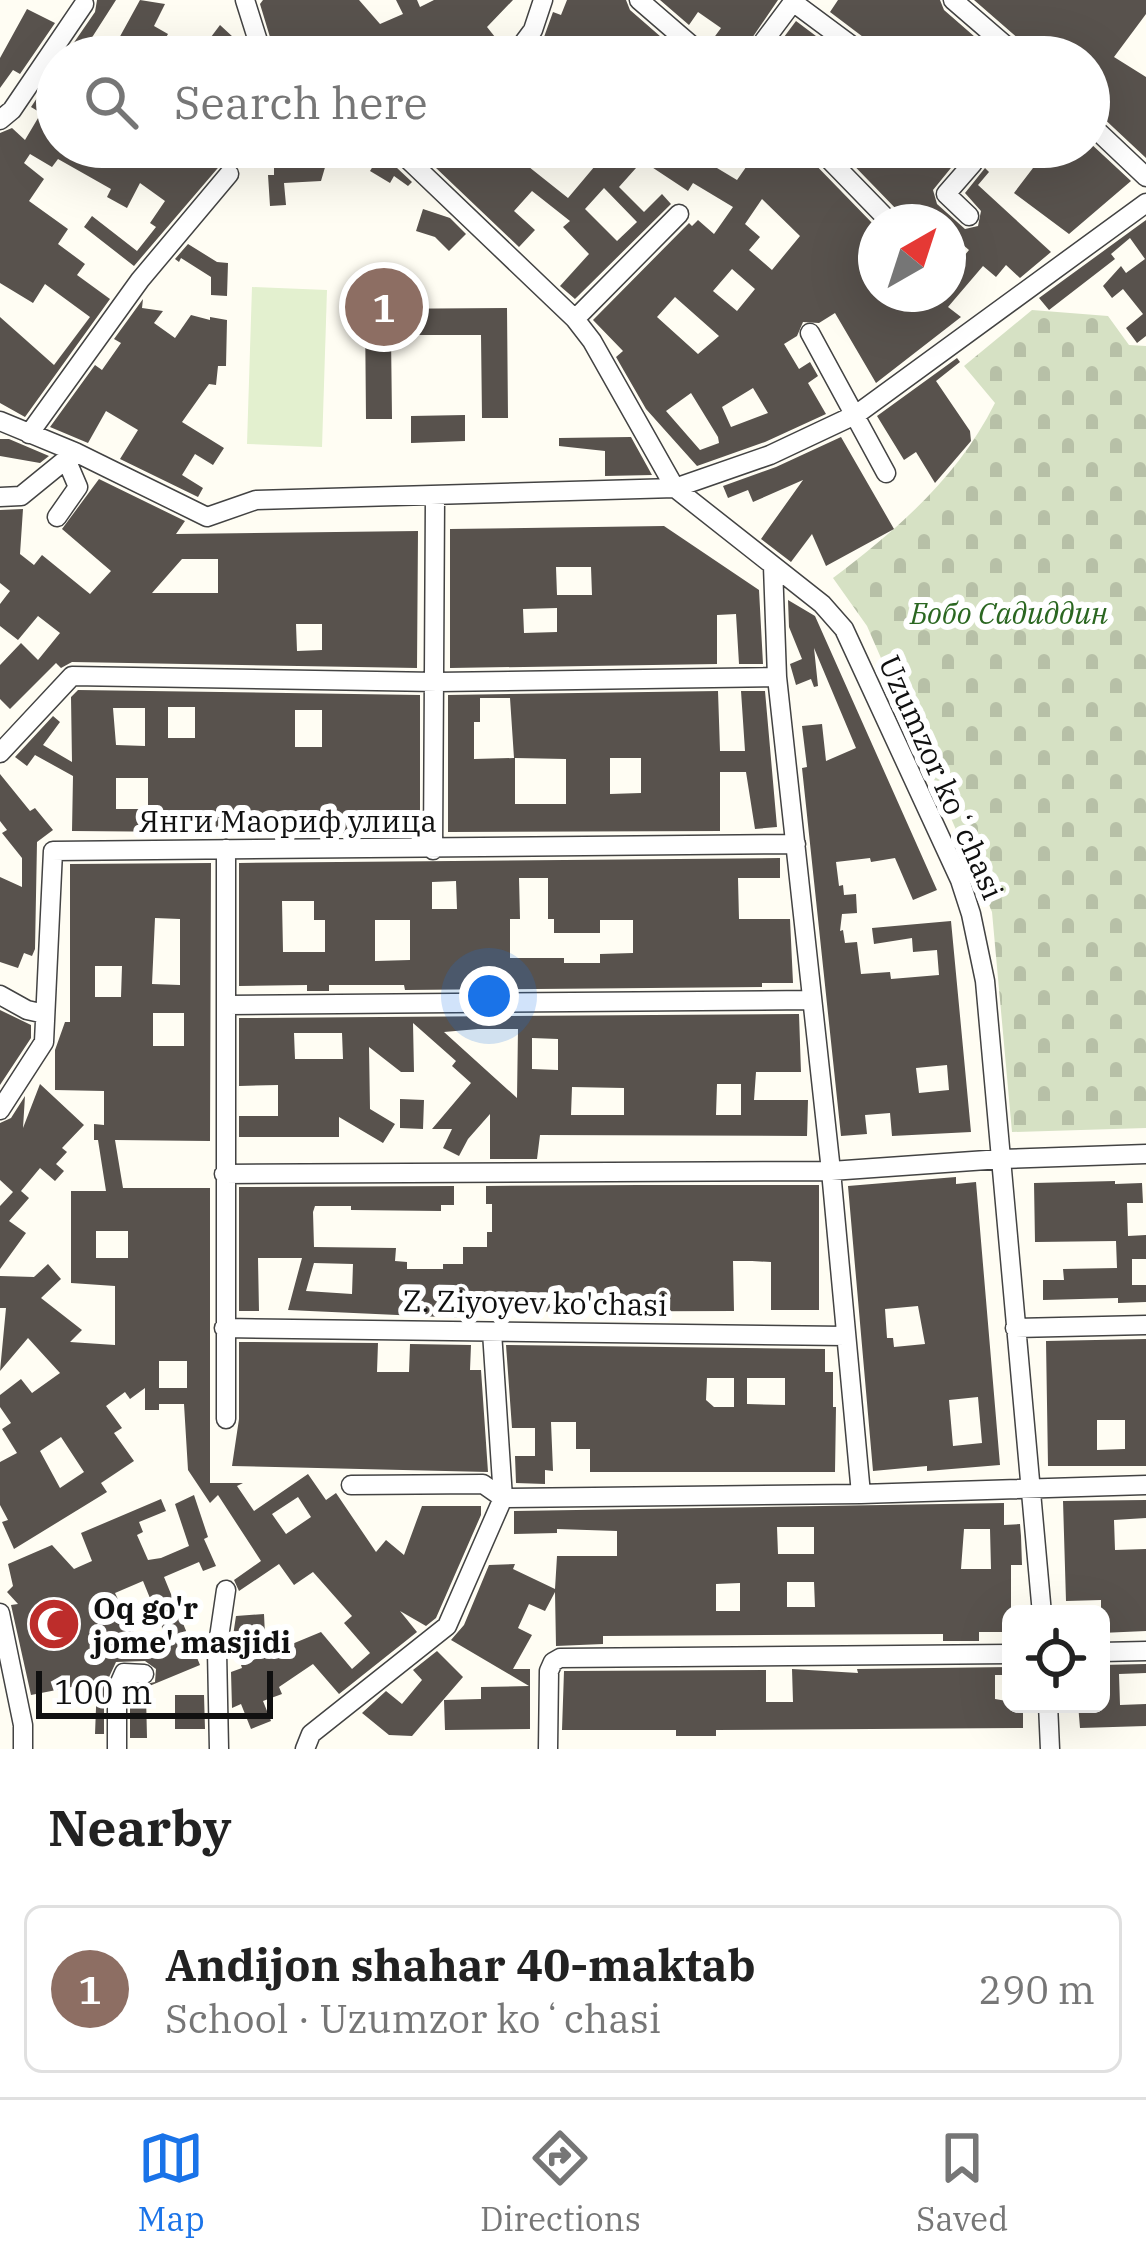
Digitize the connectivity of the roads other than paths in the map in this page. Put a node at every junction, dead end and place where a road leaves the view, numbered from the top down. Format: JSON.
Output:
{"nodes":[{"id":1,"x":245,"y":0,"type":"edge"},
{"id":2,"x":543,"y":0,"type":"edge"},
{"id":3,"x":639,"y":0,"type":"edge"},
{"id":4,"x":953,"y":0,"type":"edge"},
{"id":5,"x":84,"y":4,"type":"dead end"},
{"id":6,"x":62,"y":36,"type":"edge"},
{"id":7,"x":256,"y":36,"type":"edge"},
{"id":8,"x":529,"y":36,"type":"edge"},
{"id":9,"x":681,"y":36,"type":"edge"},
{"id":10,"x":768,"y":36,"type":"edge"},
{"id":11,"x":839,"y":36,"type":"edge"},
{"id":12,"x":995,"y":36,"type":"edge"},
{"id":13,"x":36,"y":75,"type":"edge"},
{"id":14,"x":0,"y":120,"type":"edge"},
{"id":15,"x":1110,"y":143,"type":"edge"},
{"id":16,"x":423,"y":168,"type":"edge"},
{"id":17,"x":837,"y":168,"type":"edge"},
{"id":18,"x":969,"y":168,"type":"edge"},
{"id":19,"x":229,"y":174,"type":"dead end"},
{"id":20,"x":1146,"y":177,"type":"edge"},
{"id":21,"x":1146,"y":203,"type":"edge"},
{"id":22,"x":872,"y":204,"type":"edge"},
{"id":23,"x":679,"y":214,"type":"dead end"},
{"id":24,"x":969,"y":216,"type":"dead end"},
{"id":25,"x":575,"y":319,"type":"junction"},
{"id":26,"x":810,"y":333,"type":"dead end"},
{"id":27,"x":857,"y":414,"type":"junction"},
{"id":28,"x":0,"y":422,"type":"edge"},
{"id":29,"x":29,"y":434,"type":"junction"},
{"id":30,"x":71,"y":456,"type":"junction"},
{"id":31,"x":886,"y":472,"type":"dead end"},
{"id":32,"x":675,"y":488,"type":"junction"},
{"id":33,"x":435,"y":496,"type":"junction"},
{"id":34,"x":0,"y":497,"type":"edge"},
{"id":35,"x":57,"y":517,"type":"dead end"},
{"id":36,"x":773,"y":566,"type":"junction"},
{"id":37,"x":776,"y":677,"type":"junction"},
{"id":38,"x":436,"y":682,"type":"junction"},
{"id":39,"x":0,"y":753,"type":"edge"},
{"id":40,"x":796,"y":844,"type":"junction"},
{"id":41,"x":226,"y":849,"type":"junction"},
{"id":42,"x":433,"y":850,"type":"junction"},
{"id":43,"x":0,"y":995,"type":"edge"},
{"id":44,"x":812,"y":1000,"type":"junction"},
{"id":45,"x":228,"y":1005,"type":"junction"},
{"id":46,"x":45,"y":1014,"type":"junction"},
{"id":47,"x":0,"y":1110,"type":"edge"},
{"id":48,"x":1146,"y":1154,"type":"edge"},
{"id":49,"x":1001,"y":1159,"type":"junction"},
{"id":50,"x":831,"y":1171,"type":"junction"},
{"id":51,"x":224,"y":1174,"type":"junction"},
{"id":52,"x":1146,"y":1325,"type":"edge"},
{"id":53,"x":224,"y":1328,"type":"junction"},
{"id":54,"x":1016,"y":1328,"type":"junction"},
{"id":55,"x":493,"y":1332,"type":"junction"},
{"id":56,"x":845,"y":1336,"type":"junction"},
{"id":57,"x":226,"y":1419,"type":"dead end"},
{"id":58,"x":351,"y":1485,"type":"dead end"},
{"id":59,"x":1146,"y":1485,"type":"edge"},
{"id":60,"x":1031,"y":1486,"type":"junction"},
{"id":61,"x":861,"y":1494,"type":"junction"},
{"id":62,"x":503,"y":1498,"type":"junction"},
{"id":63,"x":226,"y":1590,"type":"dead end"},
{"id":64,"x":1041,"y":1605,"type":"edge"},
{"id":65,"x":0,"y":1613,"type":"edge"},
{"id":66,"x":1146,"y":1651,"type":"edge"},
{"id":67,"x":1110,"y":1652,"type":"edge"},
{"id":68,"x":1002,"y":1654,"type":"edge"},
{"id":69,"x":144,"y":1674,"type":"dead end"},
{"id":70,"x":9,"y":1705,"type":"edge"},
{"id":71,"x":1048,"y":1713,"type":"edge"},
{"id":72,"x":23,"y":1749,"type":"edge"},
{"id":73,"x":117,"y":1749,"type":"edge"},
{"id":74,"x":219,"y":1749,"type":"edge"},
{"id":75,"x":305,"y":1749,"type":"edge"},
{"id":76,"x":548,"y":1749,"type":"edge"},
{"id":77,"x":1050,"y":1749,"type":"edge"}],
"edges":[{"from":1,"to":7,"type":"street"},
{"from":2,"to":8,"type":"street"},
{"from":3,"to":9,"type":"street"},
{"from":4,"to":12,"type":"street"},
{"from":5,"to":6,"type":"street"},
{"from":10,"to":11,"type":"street"},
{"from":13,"to":14,"type":"street"},
{"from":15,"to":20,"type":"street"},
{"from":16,"to":25,"type":"street","name":"Uzumzor koʻchasi"},
{"from":17,"to":22,"type":"street"},
{"from":18,"to":24,"type":"street"},
{"from":19,"to":29,"type":"street"},
{"from":21,"to":27,"type":"street"},
{"from":23,"to":25,"type":"street"},
{"from":25,"to":32,"type":"street","name":"Uzumzor koʻchasi"},
{"from":26,"to":27,"type":"street"},
{"from":27,"to":31,"type":"street"},
{"from":27,"to":32,"type":"street"},
{"from":28,"to":29,"type":"street"},
{"from":29,"to":30,"type":"street"},
{"from":30,"to":33,"type":"street"},
{"from":30,"to":34,"type":"street"},
{"from":30,"to":35,"type":"street"},
{"from":32,"to":33,"type":"street"},
{"from":32,"to":36,"type":"street","name":"Uzumzor koʻchasi"},
{"from":33,"to":38,"type":"street"},
{"from":36,"to":37,"type":"street"},
{"from":36,"to":49,"type":"street","name":"Uzumzor koʻchasi"},
{"from":37,"to":38,"type":"street"},
{"from":37,"to":40,"type":"street"},
{"from":38,"to":39,"type":"street"},
{"from":38,"to":42,"type":"street"},
{"from":40,"to":42,"type":"street","name":"Янги Маориф улица"},
{"from":40,"to":44,"type":"street"},
{"from":41,"to":42,"type":"street","name":"Янги Маориф улица"},
{"from":41,"to":45,"type":"street"},
{"from":41,"to":46,"type":"street","name":"Янги Маориф улица"},
{"from":43,"to":46,"type":"street"},
{"from":44,"to":45,"type":"street"},
{"from":44,"to":50,"type":"street"},
{"from":45,"to":51,"type":"street"},
{"from":46,"to":47,"type":"street","name":"Янги Маориф улица"},
{"from":48,"to":49,"type":"street"},
{"from":49,"to":50,"type":"street"},
{"from":49,"to":54,"type":"street","name":"Uzumzor koʻchasi"},
{"from":50,"to":51,"type":"street"},
{"from":50,"to":56,"type":"street"},
{"from":51,"to":53,"type":"street"},
{"from":52,"to":54,"type":"street"},
{"from":53,"to":55,"type":"street","name":"Z. Ziyoyev ko'chasi"},
{"from":53,"to":57,"type":"street"},
{"from":54,"to":60,"type":"street","name":"Uzumzor koʻchasi"},
{"from":55,"to":56,"type":"street","name":"Z. Ziyoyev ko'chasi"},
{"from":55,"to":62,"type":"street"},
{"from":56,"to":61,"type":"street"},
{"from":58,"to":62,"type":"street"},
{"from":59,"to":60,"type":"street"},
{"from":60,"to":61,"type":"street"},
{"from":60,"to":64,"type":"street","name":"Uzumzor koʻchasi"},
{"from":61,"to":62,"type":"street"},
{"from":62,"to":75,"type":"street"},
{"from":63,"to":74,"type":"street"},
{"from":65,"to":70,"type":"street"},
{"from":66,"to":67,"type":"street"},
{"from":68,"to":76,"type":"street"},
{"from":69,"to":73,"type":"street"},
{"from":70,"to":72,"type":"street"},
{"from":71,"to":77,"type":"street"}]}
